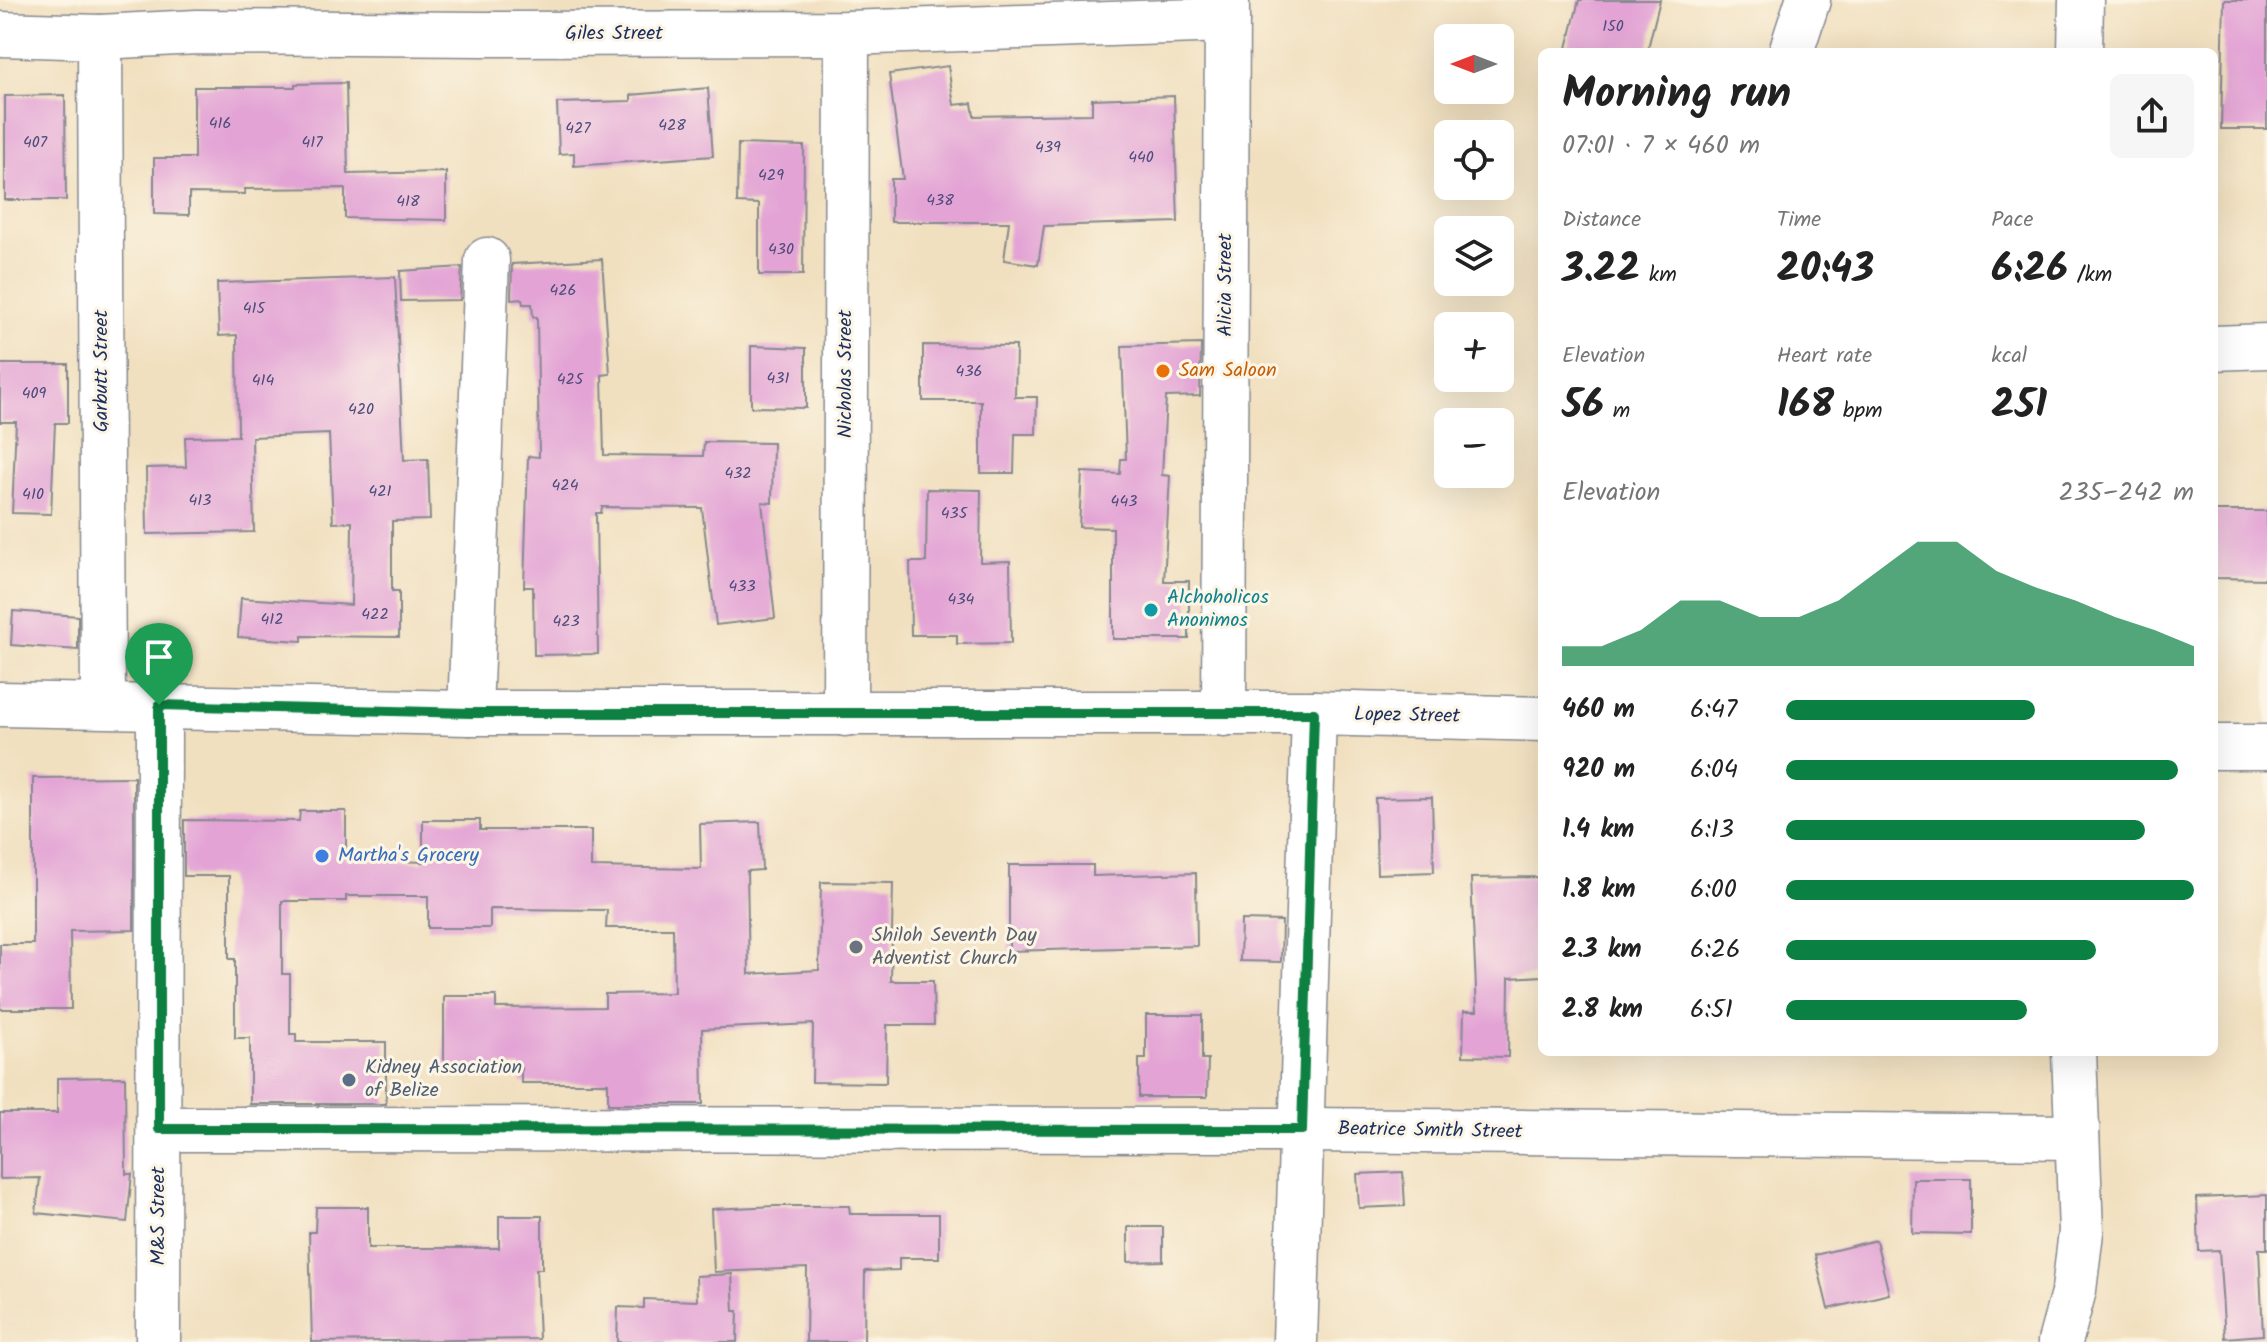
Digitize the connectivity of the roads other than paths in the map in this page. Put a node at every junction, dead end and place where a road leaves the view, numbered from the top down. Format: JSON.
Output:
{"nodes":[{"id":1,"x":1808,"y":0,"type":"edge"},
{"id":2,"x":2081,"y":0,"type":"edge"},
{"id":3,"x":1227,"y":10,"type":"edge"},
{"id":4,"x":197,"y":16,"type":"edge"},
{"id":5,"x":847,"y":33,"type":"junction"},
{"id":6,"x":0,"y":34,"type":"edge"},
{"id":7,"x":100,"y":37,"type":"junction"},
{"id":8,"x":1792,"y":48,"type":"edge"},
{"id":9,"x":2080,"y":48,"type":"edge"},
{"id":10,"x":487,"y":260,"type":"dead end"},
{"id":11,"x":2267,"y":346,"type":"edge"},
{"id":12,"x":2218,"y":348,"type":"edge"},
{"id":13,"x":0,"y":704,"type":"edge"},
{"id":14,"x":103,"y":704,"type":"junction"},
{"id":15,"x":159,"y":705,"type":"junction"},
{"id":16,"x":470,"y":713,"type":"junction"},
{"id":17,"x":1314,"y":713,"type":"junction"},
{"id":18,"x":845,"y":714,"type":"junction"},
{"id":19,"x":1224,"y":714,"type":"junction"},
{"id":20,"x":1538,"y":719,"type":"edge"},
{"id":21,"x":2218,"y":747,"type":"edge"},
{"id":22,"x":2267,"y":747,"type":"edge"},
{"id":23,"x":2074,"y":1056,"type":"edge"},
{"id":24,"x":159,"y":1129,"type":"junction"},
{"id":25,"x":1302,"y":1130,"type":"junction"},
{"id":26,"x":2077,"y":1137,"type":"junction"},
{"id":27,"x":158,"y":1342,"type":"edge"},
{"id":28,"x":1295,"y":1342,"type":"edge"},
{"id":29,"x":2060,"y":1342,"type":"edge"}],
"edges":[{"from":1,"to":8,"type":"street"},
{"from":2,"to":9,"type":"street"},
{"from":3,"to":5,"type":"street","name":"Giles Street"},
{"from":3,"to":19,"type":"street","name":"Alicia Street"},
{"from":4,"to":5,"type":"street","name":"Giles Street"},
{"from":4,"to":7,"type":"street","name":"Giles Street"},
{"from":5,"to":18,"type":"street","name":"Nicholas Street"},
{"from":6,"to":7,"type":"street","name":"Giles Street"},
{"from":7,"to":14,"type":"street","name":"Garbutt Street"},
{"from":10,"to":16,"type":"street"},
{"from":11,"to":12,"type":"street"},
{"from":13,"to":14,"type":"street","name":"Lopez Street"},
{"from":14,"to":15,"type":"street","name":"Lopez Street"},
{"from":15,"to":16,"type":"street","name":"Lopez Street"},
{"from":15,"to":24,"type":"street","name":"M&S Street"},
{"from":16,"to":18,"type":"street","name":"Lopez Street"},
{"from":17,"to":19,"type":"street","name":"Lopez Street"},
{"from":17,"to":20,"type":"street","name":"Lopez Street"},
{"from":17,"to":25,"type":"street"},
{"from":18,"to":19,"type":"street","name":"Lopez Street"},
{"from":21,"to":22,"type":"street"},
{"from":23,"to":26,"type":"street"},
{"from":24,"to":25,"type":"street","name":"Beatrice Smith Street"},
{"from":24,"to":27,"type":"street","name":"M&S Street"},
{"from":25,"to":26,"type":"street","name":"Beatrice Smith Street"},
{"from":25,"to":28,"type":"street"},
{"from":26,"to":29,"type":"street"}]}
